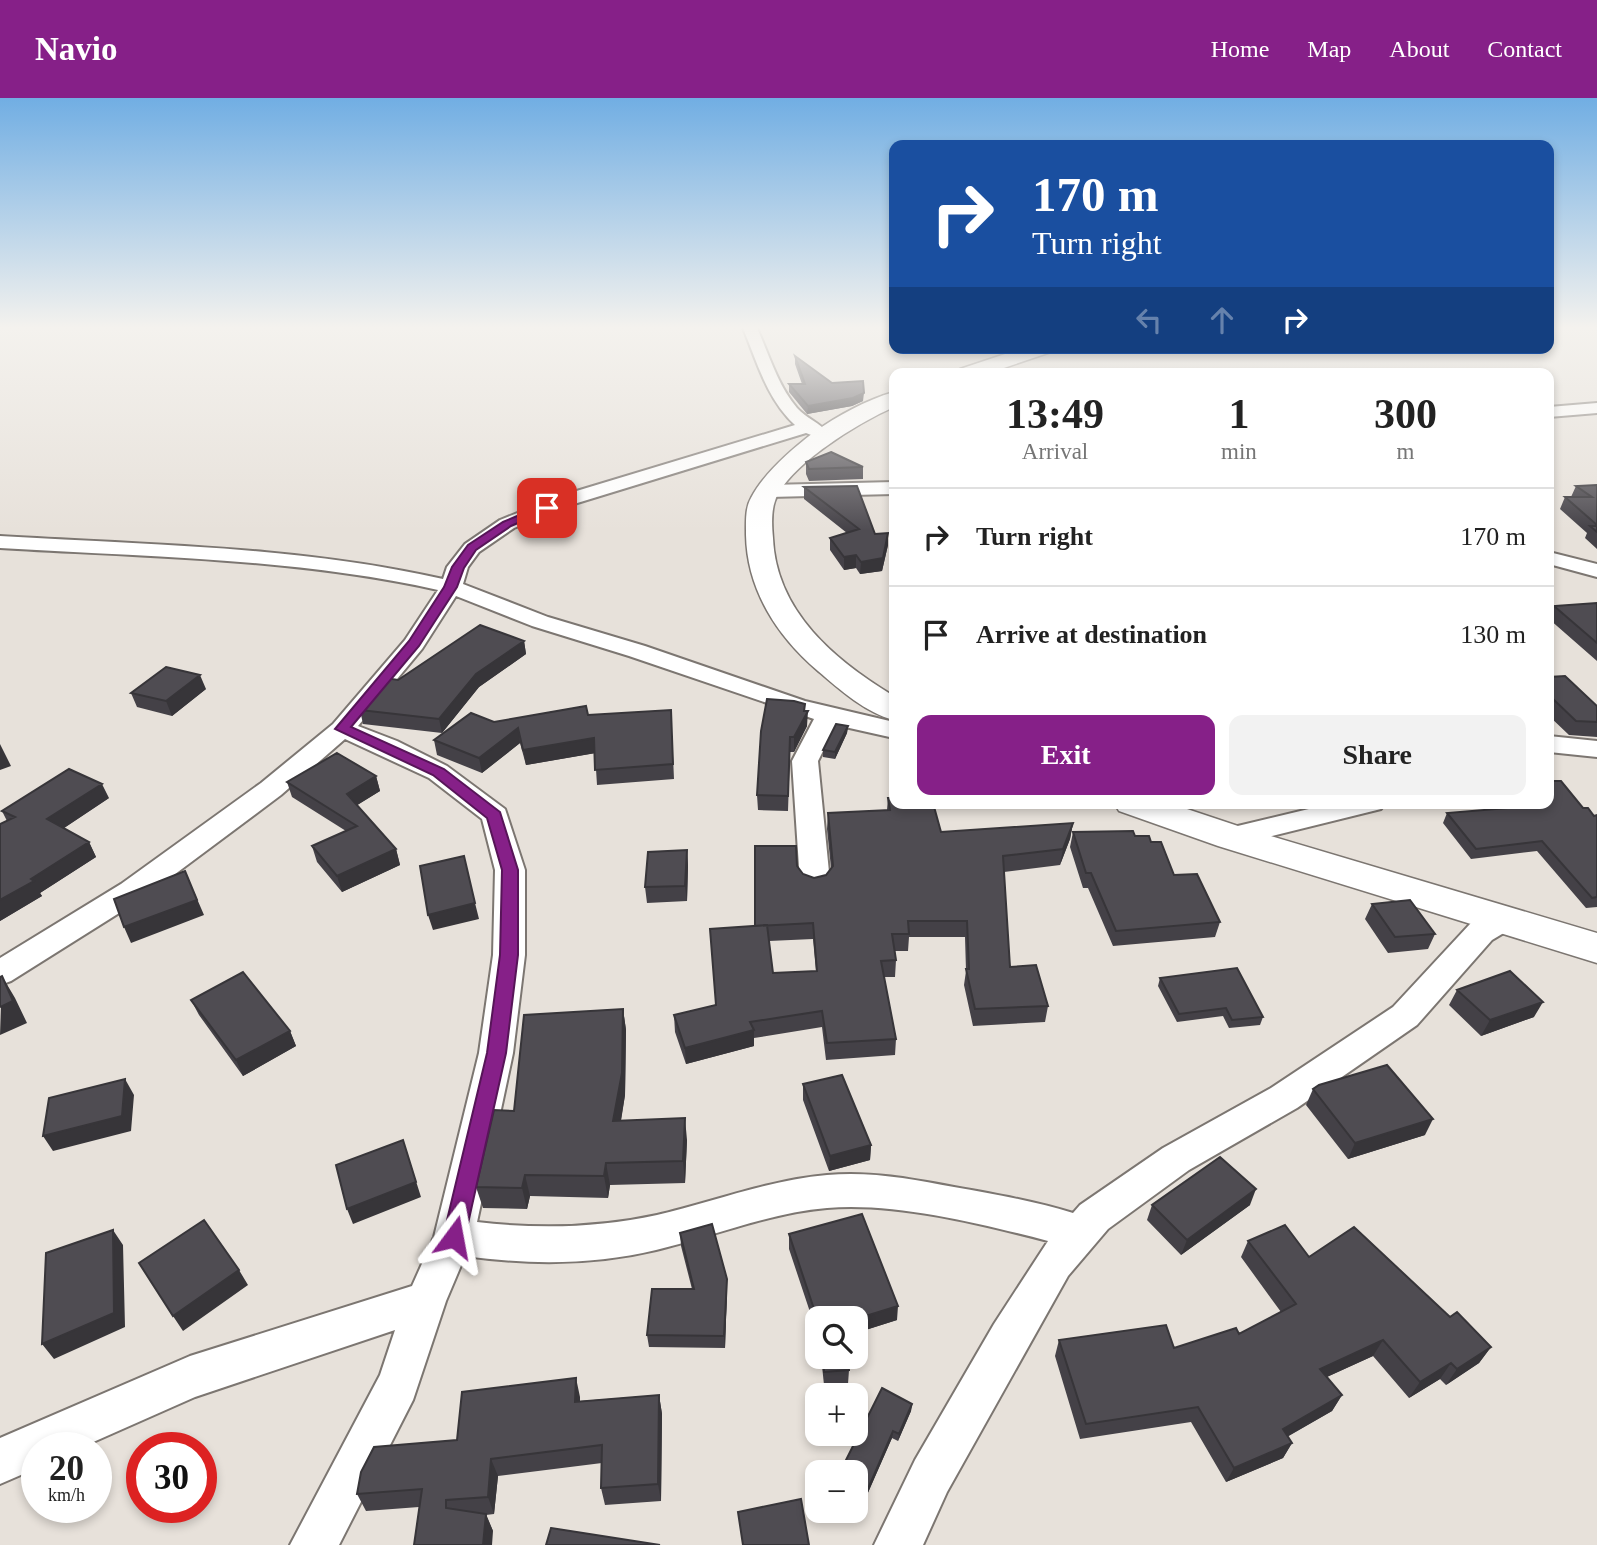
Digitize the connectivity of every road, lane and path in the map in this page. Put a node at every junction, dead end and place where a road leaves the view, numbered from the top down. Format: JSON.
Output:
{"nodes":[{"id":1,"x":777,"y":396,"type":"edge"},
{"id":2,"x":889,"y":401,"type":"edge"},
{"id":3,"x":1597,"y":408,"type":"edge"},
{"id":4,"x":1554,"y":412,"type":"edge"},
{"id":5,"x":814,"y":431,"type":"junction"},
{"id":6,"x":889,"y":488,"type":"edge"},
{"id":7,"x":769,"y":491,"type":"junction"},
{"id":8,"x":0,"y":542,"type":"edge"},
{"id":9,"x":1554,"y":559,"type":"edge"},
{"id":10,"x":1597,"y":571,"type":"edge"},
{"id":11,"x":451,"y":587,"type":"junction"},
{"id":12,"x":889,"y":706,"type":"edge"},
{"id":13,"x":828,"y":716,"type":"junction"},
{"id":14,"x":342,"y":729,"type":"junction"},
{"id":15,"x":889,"y":729,"type":"edge"},
{"id":16,"x":1554,"y":745,"type":"edge"},
{"id":17,"x":1597,"y":749,"type":"edge"},
{"id":18,"x":1149,"y":809,"type":"edge"},
{"id":19,"x":1346,"y":809,"type":"edge"},
{"id":20,"x":1230,"y":837,"type":"junction"},
{"id":21,"x":815,"y":882,"type":"edge"},
{"id":22,"x":1501,"y":920,"type":"junction"},
{"id":23,"x":1597,"y":948,"type":"edge"},
{"id":24,"x":0,"y":973,"type":"edge"},
{"id":25,"x":1080,"y":1233,"type":"junction"},
{"id":26,"x":454,"y":1237,"type":"junction"},
{"id":27,"x":426,"y":1301,"type":"junction"},
{"id":28,"x":0,"y":1461,"type":"edge"},
{"id":29,"x":314,"y":1545,"type":"edge"},
{"id":30,"x":898,"y":1545,"type":"edge"}],
"edges":[{"from":1,"to":5,"type":"street"},
{"from":2,"to":5,"type":"main road"},
{"from":3,"to":4,"type":"street"},
{"from":5,"to":7,"type":"main road"},
{"from":5,"to":11,"type":"street"},
{"from":6,"to":7,"type":"street"},
{"from":7,"to":12,"type":"main road"},
{"from":8,"to":11,"type":"street"},
{"from":9,"to":10,"type":"street"},
{"from":11,"to":13,"type":"street"},
{"from":11,"to":14,"type":"street"},
{"from":13,"to":15,"type":"street"},
{"from":13,"to":21,"type":"street"},
{"from":14,"to":24,"type":"street"},
{"from":14,"to":26,"type":"street"},
{"from":16,"to":17,"type":"street"},
{"from":18,"to":20,"type":"main road"},
{"from":19,"to":20,"type":"street"},
{"from":20,"to":22,"type":"main road"},
{"from":22,"to":23,"type":"main road"},
{"from":22,"to":25,"type":"street"},
{"from":25,"to":26,"type":"street"},
{"from":25,"to":30,"type":"street"},
{"from":26,"to":27,"type":"street"},
{"from":27,"to":28,"type":"street"},
{"from":27,"to":29,"type":"street"}]}
